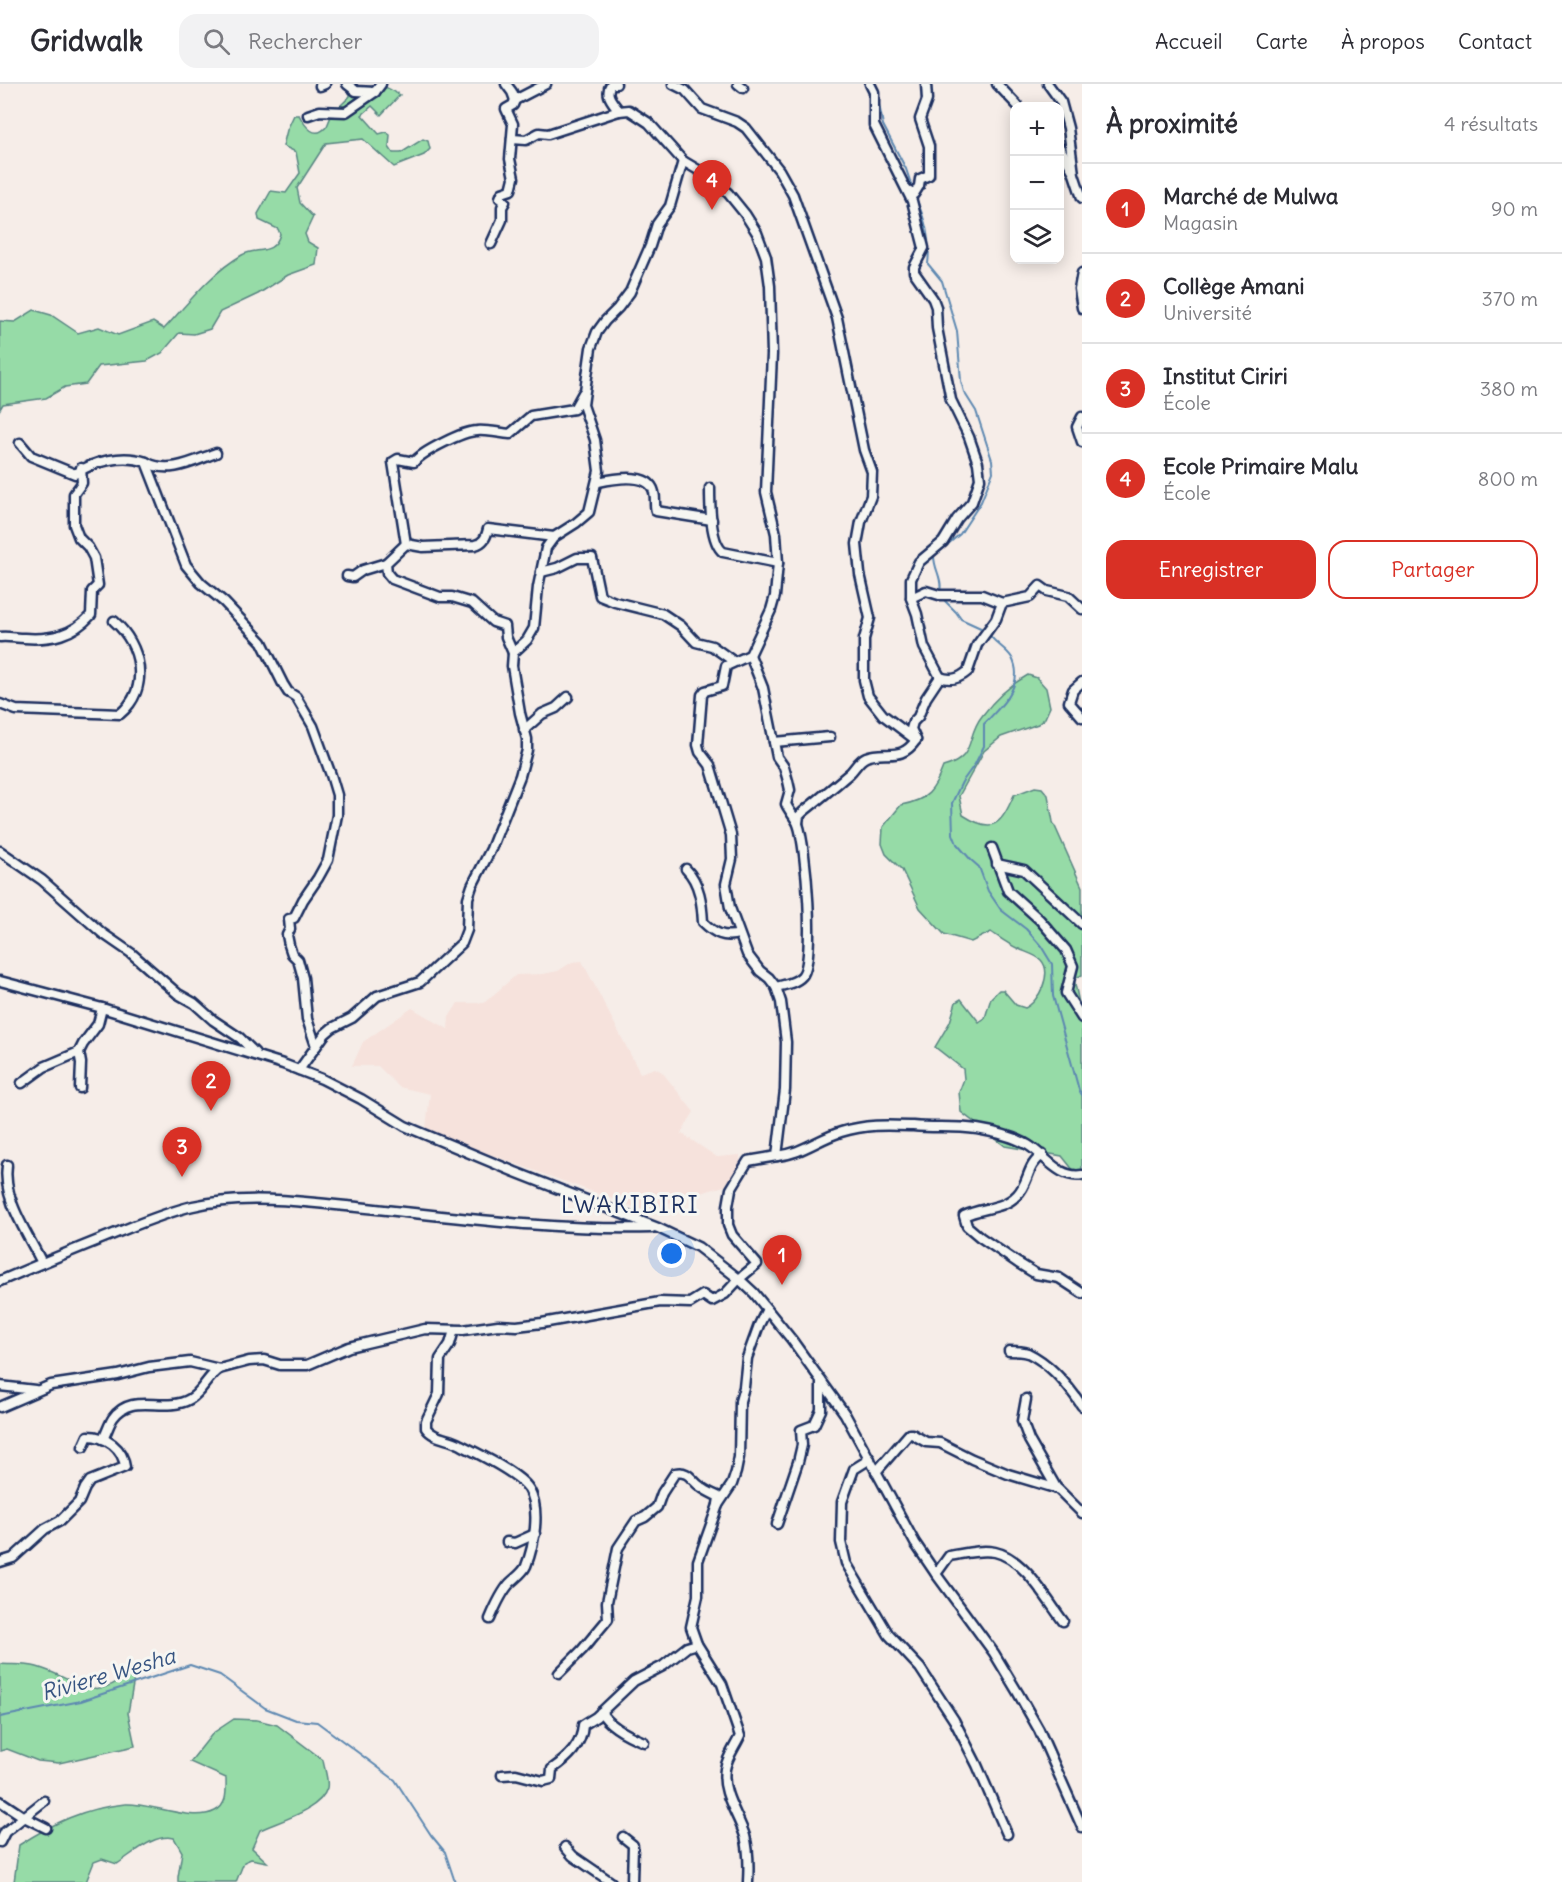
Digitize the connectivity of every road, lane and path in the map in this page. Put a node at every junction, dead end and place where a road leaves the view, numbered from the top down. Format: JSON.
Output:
{"nodes":[{"id":1,"x":347,"y":84,"type":"edge"},
{"id":2,"x":506,"y":84,"type":"edge"},
{"id":3,"x":546,"y":84,"type":"edge"},
{"id":4,"x":616,"y":84,"type":"edge"},
{"id":5,"x":673,"y":84,"type":"edge"},
{"id":6,"x":870,"y":84,"type":"edge"},
{"id":7,"x":926,"y":84,"type":"edge"},
{"id":8,"x":997,"y":84,"type":"edge"},
{"id":9,"x":1048,"y":84,"type":"edge"},
{"id":10,"x":534,"y":86,"type":"edge"},
{"id":11,"x":356,"y":88,"type":"edge"},
{"id":12,"x":378,"y":88,"type":"edge"},
{"id":13,"x":514,"y":100,"type":"junction"},
{"id":14,"x":1014,"y":102,"type":"edge"},
{"id":15,"x":619,"y":111,"type":"junction"},
{"id":16,"x":308,"y":115,"type":"dead end"},
{"id":17,"x":512,"y":139,"type":"junction"},
{"id":18,"x":1064,"y":156,"type":"edge"},
{"id":19,"x":683,"y":161,"type":"junction"},
{"id":20,"x":1074,"y":174,"type":"junction"},
{"id":21,"x":908,"y":191,"type":"junction"},
{"id":22,"x":1082,"y":198,"type":"edge"},
{"id":23,"x":491,"y":244,"type":"dead end"},
{"id":24,"x":1082,"y":273,"type":"edge"},
{"id":25,"x":1082,"y":308,"type":"edge"},
{"id":26,"x":584,"y":393,"type":"junction"},
{"id":27,"x":1082,"y":417,"type":"edge"},
{"id":28,"x":1082,"y":442,"type":"edge"},
{"id":29,"x":20,"y":443,"type":"dead end"},
{"id":30,"x":216,"y":453,"type":"dead end"},
{"id":31,"x":146,"y":462,"type":"junction"},
{"id":32,"x":81,"y":468,"type":"junction"},
{"id":33,"x":598,"y":482,"type":"junction"},
{"id":34,"x":710,"y":488,"type":"dead end"},
{"id":35,"x":712,"y":520,"type":"junction"},
{"id":36,"x":554,"y":537,"type":"junction"},
{"id":37,"x":406,"y":544,"type":"junction"},
{"id":38,"x":386,"y":563,"type":"junction"},
{"id":39,"x":778,"y":563,"type":"junction"},
{"id":40,"x":542,"y":572,"type":"junction"},
{"id":41,"x":347,"y":576,"type":"dead end"},
{"id":42,"x":911,"y":598,"type":"junction"},
{"id":43,"x":1002,"y":603,"type":"junction"},
{"id":44,"x":1082,"y":609,"type":"edge"},
{"id":45,"x":114,"y":621,"type":"dead end"},
{"id":46,"x":0,"y":637,"type":"edge"},
{"id":47,"x":513,"y":653,"type":"junction"},
{"id":48,"x":750,"y":655,"type":"junction"},
{"id":49,"x":733,"y":661,"type":"junction"},
{"id":50,"x":940,"y":677,"type":"junction"},
{"id":51,"x":1082,"y":682,"type":"edge"},
{"id":52,"x":568,"y":697,"type":"dead end"},
{"id":53,"x":0,"y":704,"type":"edge"},
{"id":54,"x":1082,"y":717,"type":"edge"},
{"id":55,"x":524,"y":730,"type":"junction"},
{"id":56,"x":830,"y":737,"type":"dead end"},
{"id":57,"x":916,"y":740,"type":"junction"},
{"id":58,"x":774,"y":742,"type":"junction"},
{"id":59,"x":798,"y":823,"type":"junction"},
{"id":60,"x":992,"y":848,"type":"dead end"},
{"id":61,"x":0,"y":851,"type":"edge"},
{"id":62,"x":998,"y":864,"type":"junction"},
{"id":63,"x":686,"y":869,"type":"dead end"},
{"id":64,"x":1082,"y":924,"type":"edge"},
{"id":65,"x":739,"y":934,"type":"junction"},
{"id":66,"x":0,"y":981,"type":"edge"},
{"id":67,"x":776,"y":987,"type":"junction"},
{"id":68,"x":102,"y":1008,"type":"junction"},
{"id":69,"x":1082,"y":1018,"type":"edge"},
{"id":70,"x":316,"y":1046,"type":"junction"},
{"id":71,"x":79,"y":1052,"type":"junction"},
{"id":72,"x":260,"y":1057,"type":"junction"},
{"id":73,"x":299,"y":1070,"type":"junction"},
{"id":74,"x":22,"y":1083,"type":"dead end"},
{"id":75,"x":80,"y":1088,"type":"dead end"},
{"id":76,"x":1042,"y":1155,"type":"junction"},
{"id":77,"x":777,"y":1156,"type":"junction"},
{"id":78,"x":7,"y":1165,"type":"dead end"},
{"id":79,"x":1082,"y":1175,"type":"edge"},
{"id":80,"x":10,"y":1192,"type":"junction"},
{"id":81,"x":0,"y":1196,"type":"edge"},
{"id":82,"x":658,"y":1228,"type":"junction"},
{"id":83,"x":42,"y":1263,"type":"junction"},
{"id":84,"x":739,"y":1279,"type":"junction"},
{"id":85,"x":1,"y":1280,"type":"edge"},
{"id":86,"x":1082,"y":1293,"type":"edge"},
{"id":87,"x":767,"y":1309,"type":"junction"},
{"id":88,"x":454,"y":1330,"type":"junction"},
{"id":89,"x":1009,"y":1351,"type":"dead end"},
{"id":90,"x":219,"y":1369,"type":"junction"},
{"id":91,"x":821,"y":1380,"type":"junction"},
{"id":92,"x":0,"y":1386,"type":"edge"},
{"id":93,"x":38,"y":1390,"type":"junction"},
{"id":94,"x":1026,"y":1399,"type":"dead end"},
{"id":95,"x":1082,"y":1406,"type":"edge"},
{"id":96,"x":0,"y":1407,"type":"edge"},
{"id":97,"x":103,"y":1439,"type":"junction"},
{"id":98,"x":83,"y":1447,"type":"dead end"},
{"id":99,"x":870,"y":1459,"type":"junction"},
{"id":100,"x":876,"y":1472,"type":"junction"},
{"id":101,"x":1058,"y":1489,"type":"junction"},
{"id":102,"x":718,"y":1505,"type":"junction"},
{"id":103,"x":1082,"y":1513,"type":"edge"},
{"id":104,"x":777,"y":1524,"type":"dead end"},
{"id":105,"x":534,"y":1534,"type":"junction"},
{"id":106,"x":507,"y":1542,"type":"dead end"},
{"id":107,"x":0,"y":1562,"type":"edge"},
{"id":108,"x":936,"y":1574,"type":"junction"},
{"id":109,"x":490,"y":1620,"type":"dead end"},
{"id":110,"x":1063,"y":1621,"type":"dead end"},
{"id":111,"x":697,"y":1644,"type":"junction"},
{"id":112,"x":559,"y":1673,"type":"dead end"},
{"id":113,"x":601,"y":1712,"type":"junction"},
{"id":114,"x":644,"y":1742,"type":"dead end"},
{"id":115,"x":502,"y":1775,"type":"dead end"},
{"id":116,"x":0,"y":1801,"type":"edge"},
{"id":117,"x":44,"y":1801,"type":"dead end"},
{"id":118,"x":24,"y":1817,"type":"junction"},
{"id":119,"x":46,"y":1827,"type":"dead end"},
{"id":120,"x":1082,"y":1827,"type":"edge"},
{"id":121,"x":1006,"y":1834,"type":"dead end"},
{"id":122,"x":623,"y":1837,"type":"dead end"},
{"id":123,"x":0,"y":1842,"type":"edge"},
{"id":124,"x":566,"y":1848,"type":"dead end"},
{"id":125,"x":611,"y":1882,"type":"edge"},
{"id":126,"x":632,"y":1882,"type":"edge"},
{"id":127,"x":748,"y":1882,"type":"edge"}],
"edges":[{"from":1,"to":11,"type":"street"},
{"from":2,"to":13,"type":"street"},
{"from":3,"to":10,"type":"street"},
{"from":4,"to":15,"type":"street"},
{"from":5,"to":57,"type":"street"},
{"from":6,"to":21,"type":"street"},
{"from":7,"to":21,"type":"street"},
{"from":8,"to":14,"type":"street"},
{"from":9,"to":20,"type":"street"},
{"from":10,"to":13,"type":"street"},
{"from":11,"to":12,"type":"street"},
{"from":12,"to":16,"type":"street"},
{"from":13,"to":17,"type":"street"},
{"from":15,"to":17,"type":"street"},
{"from":15,"to":19,"type":"street"},
{"from":17,"to":23,"type":"street"},
{"from":18,"to":20,"type":"street"},
{"from":19,"to":26,"type":"street"},
{"from":19,"to":39,"type":"street"},
{"from":20,"to":22,"type":"street"},
{"from":21,"to":42,"type":"street"},
{"from":24,"to":25,"type":"street"},
{"from":26,"to":33,"type":"street"},
{"from":26,"to":37,"type":"street"},
{"from":27,"to":28,"type":"street"},
{"from":29,"to":32,"type":"street"},
{"from":30,"to":31,"type":"street"},
{"from":31,"to":32,"type":"street"},
{"from":31,"to":70,"type":"street"},
{"from":32,"to":46,"type":"street"},
{"from":33,"to":35,"type":"street"},
{"from":33,"to":36,"type":"street"},
{"from":34,"to":35,"type":"street"},
{"from":35,"to":39,"type":"street"},
{"from":36,"to":37,"type":"street"},
{"from":36,"to":40,"type":"street"},
{"from":37,"to":38,"type":"street"},
{"from":38,"to":41,"type":"street"},
{"from":38,"to":47,"type":"street"},
{"from":39,"to":48,"type":"street"},
{"from":40,"to":47,"type":"street"},
{"from":40,"to":49,"type":"street"},
{"from":42,"to":43,"type":"street"},
{"from":42,"to":50,"type":"street"},
{"from":43,"to":44,"type":"street"},
{"from":43,"to":50,"type":"street"},
{"from":45,"to":53,"type":"street"},
{"from":47,"to":55,"type":"street"},
{"from":48,"to":49,"type":"street"},
{"from":48,"to":58,"type":"street"},
{"from":49,"to":65,"type":"street"},
{"from":50,"to":57,"type":"street"},
{"from":51,"to":54,"type":"street"},
{"from":52,"to":55,"type":"street"},
{"from":55,"to":70,"type":"street"},
{"from":56,"to":58,"type":"street"},
{"from":57,"to":59,"type":"street"},
{"from":58,"to":59,"type":"street"},
{"from":59,"to":67,"type":"street"},
{"from":60,"to":62,"type":"street"},
{"from":61,"to":72,"type":"street"},
{"from":62,"to":64,"type":"street"},
{"from":62,"to":69,"type":"street"},
{"from":63,"to":65,"type":"street"},
{"from":65,"to":67,"type":"street"},
{"from":66,"to":68,"type":"street"},
{"from":67,"to":77,"type":"street"},
{"from":68,"to":71,"type":"street"},
{"from":68,"to":72,"type":"street"},
{"from":70,"to":73,"type":"street"},
{"from":71,"to":74,"type":"street"},
{"from":71,"to":75,"type":"street"},
{"from":72,"to":73,"type":"street"},
{"from":73,"to":82,"type":"street"},
{"from":76,"to":77,"type":"street"},
{"from":76,"to":79,"type":"street"},
{"from":76,"to":86,"type":"street"},
{"from":77,"to":84,"type":"street"},
{"from":78,"to":80,"type":"street"},
{"from":80,"to":81,"type":"street"},
{"from":80,"to":83,"type":"street"},
{"from":82,"to":83,"type":"street"},
{"from":82,"to":84,"type":"street"},
{"from":83,"to":85,"type":"street"},
{"from":84,"to":87,"type":"street"},
{"from":84,"to":88,"type":"street"},
{"from":87,"to":91,"type":"street"},
{"from":87,"to":102,"type":"street"},
{"from":88,"to":90,"type":"street"},
{"from":88,"to":105,"type":"street"},
{"from":89,"to":95,"type":"street"},
{"from":90,"to":93,"type":"street"},
{"from":90,"to":97,"type":"street"},
{"from":91,"to":99,"type":"street"},
{"from":91,"to":104,"type":"street"},
{"from":92,"to":93,"type":"street"},
{"from":93,"to":96,"type":"street"},
{"from":94,"to":101,"type":"street"},
{"from":97,"to":98,"type":"street"},
{"from":97,"to":107,"type":"street"},
{"from":99,"to":100,"type":"street"},
{"from":99,"to":121,"type":"street"},
{"from":100,"to":101,"type":"street"},
{"from":100,"to":108,"type":"street"},
{"from":101,"to":103,"type":"street"},
{"from":102,"to":111,"type":"street"},
{"from":102,"to":112,"type":"street"},
{"from":105,"to":106,"type":"street"},
{"from":105,"to":109,"type":"street"},
{"from":108,"to":110,"type":"street"},
{"from":108,"to":120,"type":"street"},
{"from":111,"to":113,"type":"street"},
{"from":111,"to":127,"type":"street"},
{"from":113,"to":114,"type":"street"},
{"from":113,"to":115,"type":"street"},
{"from":116,"to":118,"type":"street"},
{"from":117,"to":118,"type":"street"},
{"from":118,"to":119,"type":"street"},
{"from":118,"to":123,"type":"street"},
{"from":122,"to":126,"type":"street"},
{"from":124,"to":125,"type":"street"}]}
